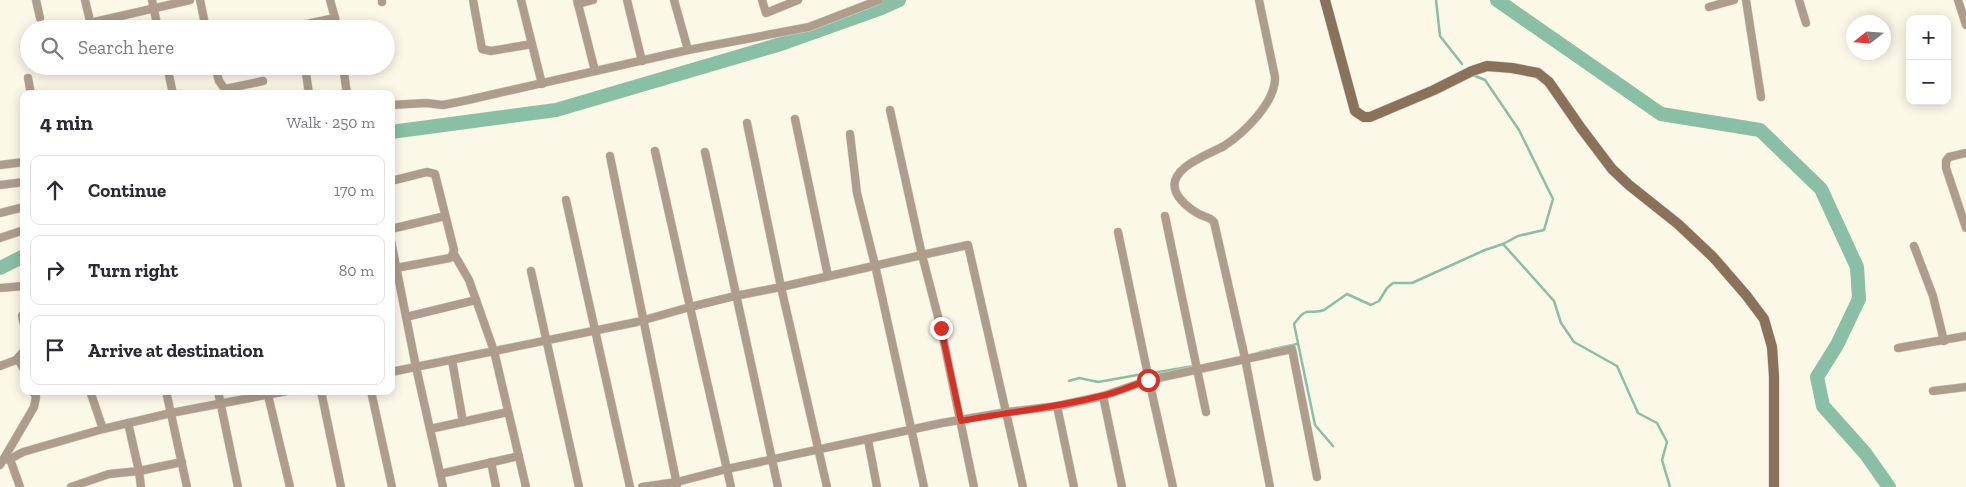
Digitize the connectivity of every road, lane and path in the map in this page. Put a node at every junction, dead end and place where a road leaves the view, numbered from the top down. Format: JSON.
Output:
{"nodes":[{"id":1,"x":36,"y":0,"type":"edge"},
{"id":2,"x":85,"y":0,"type":"edge"},
{"id":3,"x":190,"y":0,"type":"edge"},
{"id":4,"x":200,"y":0,"type":"edge"},
{"id":5,"x":330,"y":0,"type":"edge"},
{"id":6,"x":474,"y":0,"type":"edge"},
{"id":7,"x":521,"y":0,"type":"edge"},
{"id":8,"x":593,"y":0,"type":"edge"},
{"id":9,"x":627,"y":0,"type":"edge"},
{"id":10,"x":674,"y":0,"type":"edge"},
{"id":11,"x":762,"y":0,"type":"edge"},
{"id":12,"x":798,"y":0,"type":"edge"},
{"id":13,"x":879,"y":0,"type":"edge"},
{"id":14,"x":1259,"y":0,"type":"edge"},
{"id":15,"x":1325,"y":0,"type":"edge"},
{"id":16,"x":1734,"y":0,"type":"edge"},
{"id":17,"x":1746,"y":0,"type":"edge"},
{"id":18,"x":1799,"y":0,"type":"edge"},
{"id":19,"x":1958,"y":0,"type":"edge"},
{"id":20,"x":578,"y":2,"type":"edge"},
{"id":21,"x":152,"y":3,"type":"edge"},
{"id":22,"x":1709,"y":7,"type":"dead end"},
{"id":23,"x":40,"y":18,"type":"dead end"},
{"id":24,"x":335,"y":18,"type":"joint"},
{"id":25,"x":90,"y":20,"type":"edge"},
{"id":26,"x":107,"y":20,"type":"edge"},
{"id":27,"x":156,"y":20,"type":"edge"},
{"id":28,"x":204,"y":20,"type":"edge"},
{"id":29,"x":327,"y":20,"type":"edge"},
{"id":30,"x":1806,"y":23,"type":"dead end"},
{"id":31,"x":1966,"y":25,"type":"edge"},
{"id":32,"x":532,"y":44,"type":"junction"},
{"id":33,"x":688,"y":50,"type":"junction"},
{"id":34,"x":642,"y":61,"type":"junction"},
{"id":35,"x":595,"y":71,"type":"junction"},
{"id":36,"x":169,"y":75,"type":"edge"},
{"id":37,"x":217,"y":75,"type":"edge"},
{"id":38,"x":306,"y":75,"type":"edge"},
{"id":39,"x":344,"y":75,"type":"edge"},
{"id":40,"x":28,"y":78,"type":"dead end"},
{"id":41,"x":263,"y":81,"type":"dead end"},
{"id":42,"x":542,"y":84,"type":"junction"},
{"id":43,"x":30,"y":90,"type":"edge"},
{"id":44,"x":172,"y":90,"type":"edge"},
{"id":45,"x":226,"y":90,"type":"edge"},
{"id":46,"x":234,"y":90,"type":"edge"},
{"id":47,"x":308,"y":90,"type":"edge"},
{"id":48,"x":346,"y":90,"type":"edge"},
{"id":49,"x":1760,"y":96,"type":"dead end"},
{"id":50,"x":395,"y":105,"type":"edge"},
{"id":51,"x":890,"y":110,"type":"dead end"},
{"id":52,"x":795,"y":119,"type":"dead end"},
{"id":53,"x":748,"y":123,"type":"dead end"},
{"id":54,"x":850,"y":134,"type":"dead end"},
{"id":55,"x":655,"y":151,"type":"dead end"},
{"id":56,"x":705,"y":152,"type":"dead end"},
{"id":57,"x":1966,"y":152,"type":"edge"},
{"id":58,"x":610,"y":156,"type":"dead end"},
{"id":59,"x":20,"y":162,"type":"edge"},
{"id":60,"x":0,"y":165,"type":"edge"},
{"id":61,"x":395,"y":180,"type":"edge"},
{"id":62,"x":20,"y":182,"type":"edge"},
{"id":63,"x":0,"y":185,"type":"edge"},
{"id":64,"x":566,"y":200,"type":"dead end"},
{"id":65,"x":20,"y":208,"type":"edge"},
{"id":66,"x":0,"y":212,"type":"edge"},
{"id":67,"x":445,"y":216,"type":"junction"},
{"id":68,"x":1165,"y":216,"type":"dead end"},
{"id":69,"x":395,"y":228,"type":"edge"},
{"id":70,"x":1966,"y":228,"type":"edge"},
{"id":71,"x":0,"y":229,"type":"edge"},
{"id":72,"x":20,"y":231,"type":"edge"},
{"id":73,"x":1118,"y":232,"type":"dead end"},
{"id":74,"x":1,"y":238,"type":"edge"},
{"id":75,"x":1914,"y":246,"type":"dead end"},
{"id":76,"x":454,"y":254,"type":"junction"},
{"id":77,"x":922,"y":255,"type":"junction"},
{"id":78,"x":395,"y":263,"type":"edge"},
{"id":79,"x":875,"y":265,"type":"junction"},
{"id":80,"x":396,"y":268,"type":"junction"},
{"id":81,"x":531,"y":271,"type":"dead end"},
{"id":82,"x":828,"y":276,"type":"junction"},
{"id":83,"x":20,"y":286,"type":"edge"},
{"id":84,"x":781,"y":287,"type":"junction"},
{"id":85,"x":0,"y":288,"type":"edge"},
{"id":86,"x":735,"y":296,"type":"junction"},
{"id":87,"x":476,"y":300,"type":"junction"},
{"id":88,"x":690,"y":307,"type":"junction"},
{"id":89,"x":406,"y":317,"type":"junction"},
{"id":90,"x":642,"y":320,"type":"junction"},
{"id":91,"x":595,"y":330,"type":"junction"},
{"id":92,"x":1966,"y":336,"type":"edge"},
{"id":93,"x":546,"y":340,"type":"junction"},
{"id":94,"x":1944,"y":341,"type":"junction"},
{"id":95,"x":1898,"y":348,"type":"dead end"},
{"id":96,"x":494,"y":351,"type":"junction"},
{"id":97,"x":20,"y":356,"type":"edge"},
{"id":98,"x":1245,"y":358,"type":"junction"},
{"id":99,"x":16,"y":360,"type":"junction"},
{"id":100,"x":452,"y":360,"type":"junction"},
{"id":101,"x":20,"y":362,"type":"edge"},
{"id":102,"x":0,"y":366,"type":"edge"},
{"id":103,"x":416,"y":367,"type":"junction"},
{"id":104,"x":1197,"y":370,"type":"junction"},
{"id":105,"x":395,"y":371,"type":"edge"},
{"id":106,"x":1148,"y":380,"type":"junction"},
{"id":107,"x":1966,"y":387,"type":"edge"},
{"id":108,"x":1933,"y":391,"type":"dead end"},
{"id":109,"x":35,"y":395,"type":"edge"},
{"id":110,"x":91,"y":395,"type":"edge"},
{"id":111,"x":167,"y":395,"type":"edge"},
{"id":112,"x":219,"y":395,"type":"edge"},
{"id":113,"x":260,"y":395,"type":"edge"},
{"id":114,"x":268,"y":395,"type":"edge"},
{"id":115,"x":322,"y":395,"type":"edge"},
{"id":116,"x":372,"y":395,"type":"edge"},
{"id":117,"x":1103,"y":396,"type":"junction"},
{"id":118,"x":221,"y":405,"type":"junction"},
{"id":119,"x":1057,"y":406,"type":"junction"},
{"id":120,"x":508,"y":412,"type":"junction"},
{"id":121,"x":1007,"y":412,"type":"junction"},
{"id":122,"x":1206,"y":412,"type":"dead end"},
{"id":123,"x":171,"y":413,"type":"junction"},
{"id":124,"x":961,"y":421,"type":"junction"},
{"id":125,"x":463,"y":422,"type":"junction"},
{"id":126,"x":128,"y":423,"type":"junction"},
{"id":127,"x":103,"y":429,"type":"junction"},
{"id":128,"x":430,"y":429,"type":"junction"},
{"id":129,"x":912,"y":431,"type":"junction"},
{"id":130,"x":868,"y":440,"type":"junction"},
{"id":131,"x":818,"y":449,"type":"junction"},
{"id":132,"x":519,"y":456,"type":"junction"},
{"id":133,"x":772,"y":459,"type":"junction"},
{"id":134,"x":4,"y":462,"type":"edge"},
{"id":135,"x":182,"y":462,"type":"junction"},
{"id":136,"x":491,"y":462,"type":"junction"},
{"id":137,"x":727,"y":469,"type":"junction"},
{"id":138,"x":138,"y":471,"type":"junction"},
{"id":139,"x":440,"y":474,"type":"junction"},
{"id":140,"x":1317,"y":477,"type":"dead end"},
{"id":141,"x":677,"y":485,"type":"edge"},
{"id":142,"x":20,"y":487,"type":"edge"},
{"id":143,"x":71,"y":487,"type":"edge"},
{"id":144,"x":141,"y":487,"type":"edge"},
{"id":145,"x":187,"y":487,"type":"edge"},
{"id":146,"x":238,"y":487,"type":"edge"},
{"id":147,"x":290,"y":487,"type":"edge"},
{"id":148,"x":341,"y":487,"type":"edge"},
{"id":149,"x":392,"y":487,"type":"edge"},
{"id":150,"x":443,"y":487,"type":"edge"},
{"id":151,"x":496,"y":487,"type":"edge"},
{"id":152,"x":526,"y":487,"type":"edge"},
{"id":153,"x":579,"y":487,"type":"edge"},
{"id":154,"x":630,"y":487,"type":"edge"},
{"id":155,"x":642,"y":487,"type":"edge"},
{"id":156,"x":731,"y":487,"type":"edge"},
{"id":157,"x":778,"y":487,"type":"edge"},
{"id":158,"x":827,"y":487,"type":"edge"},
{"id":159,"x":877,"y":487,"type":"edge"},
{"id":160,"x":924,"y":487,"type":"edge"},
{"id":161,"x":974,"y":487,"type":"edge"},
{"id":162,"x":1023,"y":487,"type":"edge"},
{"id":163,"x":1074,"y":487,"type":"edge"},
{"id":164,"x":1122,"y":487,"type":"edge"},
{"id":165,"x":1173,"y":487,"type":"edge"},
{"id":166,"x":1270,"y":487,"type":"edge"},
{"id":167,"x":1774,"y":487,"type":"edge"}],
"edges":[{"from":1,"to":23,"type":"street"},
{"from":2,"to":25,"type":"street"},
{"from":3,"to":21,"type":"street"},
{"from":4,"to":28,"type":"street"},
{"from":5,"to":24,"type":"street"},
{"from":6,"to":32,"type":"street"},
{"from":7,"to":32,"type":"street"},
{"from":8,"to":20,"type":"street"},
{"from":9,"to":34,"type":"street"},
{"from":10,"to":33,"type":"street"},
{"from":11,"to":12,"type":"street"},
{"from":13,"to":33,"type":"street"},
{"from":14,"to":98,"type":"street"},
{"from":15,"to":167,"type":"street"},
{"from":16,"to":22,"type":"street"},
{"from":17,"to":49,"type":"street"},
{"from":18,"to":30,"type":"street"},
{"from":19,"to":31,"type":"street"},
{"from":20,"to":35,"type":"street"},
{"from":21,"to":26,"type":"street"},
{"from":21,"to":27,"type":"street"},
{"from":24,"to":29,"type":"street"},
{"from":32,"to":42,"type":"street"},
{"from":33,"to":34,"type":"street"},
{"from":34,"to":35,"type":"street"},
{"from":35,"to":42,"type":"street"},
{"from":36,"to":44,"type":"street"},
{"from":37,"to":45,"type":"street"},
{"from":38,"to":47,"type":"street"},
{"from":39,"to":48,"type":"street"},
{"from":40,"to":43,"type":"street"},
{"from":41,"to":46,"type":"street"},
{"from":42,"to":50,"type":"street"},
{"from":51,"to":77,"type":"street"},
{"from":52,"to":82,"type":"street"},
{"from":53,"to":84,"type":"street"},
{"from":54,"to":79,"type":"street"},
{"from":55,"to":88,"type":"street"},
{"from":56,"to":86,"type":"street"},
{"from":57,"to":70,"type":"street"},
{"from":58,"to":90,"type":"street"},
{"from":59,"to":60,"type":"street"},
{"from":61,"to":67,"type":"street"},
{"from":62,"to":63,"type":"street"},
{"from":64,"to":91,"type":"street"},
{"from":65,"to":66,"type":"street"},
{"from":67,"to":69,"type":"street"},
{"from":67,"to":76,"type":"street"},
{"from":68,"to":104,"type":"street"},
{"from":71,"to":74,"type":"street"},
{"from":72,"to":74,"type":"street"},
{"from":73,"to":106,"type":"street"},
{"from":75,"to":94,"type":"street"},
{"from":76,"to":80,"type":"street"},
{"from":76,"to":87,"type":"street"},
{"from":77,"to":79,"type":"street"},
{"from":77,"to":121,"type":"street"},
{"from":77,"to":124,"type":"street"},
{"from":78,"to":80,"type":"street"},
{"from":79,"to":82,"type":"street"},
{"from":79,"to":129,"type":"street"},
{"from":80,"to":89,"type":"street"},
{"from":81,"to":93,"type":"street"},
{"from":82,"to":84,"type":"street"},
{"from":83,"to":85,"type":"street"},
{"from":84,"to":86,"type":"street"},
{"from":84,"to":131,"type":"street"},
{"from":86,"to":88,"type":"street"},
{"from":86,"to":133,"type":"street"},
{"from":87,"to":89,"type":"street"},
{"from":87,"to":96,"type":"street"},
{"from":88,"to":90,"type":"street"},
{"from":88,"to":137,"type":"street"},
{"from":89,"to":103,"type":"street"},
{"from":90,"to":91,"type":"street"},
{"from":90,"to":141,"type":"street"},
{"from":91,"to":93,"type":"street"},
{"from":91,"to":154,"type":"street"},
{"from":92,"to":94,"type":"street"},
{"from":93,"to":96,"type":"street"},
{"from":93,"to":153,"type":"street"},
{"from":94,"to":95,"type":"street"},
{"from":96,"to":100,"type":"street"},
{"from":96,"to":120,"type":"street"},
{"from":97,"to":99,"type":"street"},
{"from":98,"to":104,"type":"street"},
{"from":98,"to":140,"type":"street"},
{"from":98,"to":166,"type":"street"},
{"from":99,"to":101,"type":"street"},
{"from":99,"to":102,"type":"street"},
{"from":100,"to":103,"type":"street"},
{"from":100,"to":125,"type":"street"},
{"from":103,"to":105,"type":"street"},
{"from":103,"to":128,"type":"street"},
{"from":104,"to":106,"type":"street"},
{"from":104,"to":122,"type":"street"},
{"from":106,"to":117,"type":"street"},
{"from":106,"to":165,"type":"street"},
{"from":107,"to":108,"type":"street"},
{"from":109,"to":134,"type":"street"},
{"from":110,"to":127,"type":"street"},
{"from":111,"to":123,"type":"street"},
{"from":112,"to":118,"type":"street"},
{"from":113,"to":118,"type":"street"},
{"from":114,"to":147,"type":"street"},
{"from":115,"to":148,"type":"street"},
{"from":116,"to":149,"type":"street"},
{"from":117,"to":119,"type":"street"},
{"from":117,"to":164,"type":"street"},
{"from":118,"to":123,"type":"street"},
{"from":118,"to":146,"type":"street"},
{"from":119,"to":121,"type":"street"},
{"from":119,"to":163,"type":"street"},
{"from":120,"to":125,"type":"street"},
{"from":120,"to":132,"type":"street"},
{"from":121,"to":124,"type":"street"},
{"from":121,"to":162,"type":"street"},
{"from":123,"to":126,"type":"street"},
{"from":123,"to":135,"type":"street"},
{"from":124,"to":129,"type":"street"},
{"from":124,"to":161,"type":"street"},
{"from":125,"to":128,"type":"street"},
{"from":126,"to":127,"type":"street"},
{"from":126,"to":138,"type":"street"},
{"from":127,"to":134,"type":"street"},
{"from":128,"to":139,"type":"street"},
{"from":129,"to":130,"type":"street"},
{"from":129,"to":160,"type":"street"},
{"from":130,"to":131,"type":"street"},
{"from":130,"to":159,"type":"street"},
{"from":131,"to":133,"type":"street"},
{"from":131,"to":158,"type":"street"},
{"from":132,"to":136,"type":"street"},
{"from":132,"to":152,"type":"street"},
{"from":133,"to":137,"type":"street"},
{"from":133,"to":157,"type":"street"},
{"from":134,"to":142,"type":"street"},
{"from":135,"to":138,"type":"street"},
{"from":135,"to":145,"type":"street"},
{"from":136,"to":139,"type":"street"},
{"from":136,"to":151,"type":"street"},
{"from":137,"to":141,"type":"street"},
{"from":137,"to":156,"type":"street"},
{"from":138,"to":143,"type":"street"},
{"from":138,"to":144,"type":"street"},
{"from":139,"to":150,"type":"street"},
{"from":141,"to":155,"type":"street"}]}
